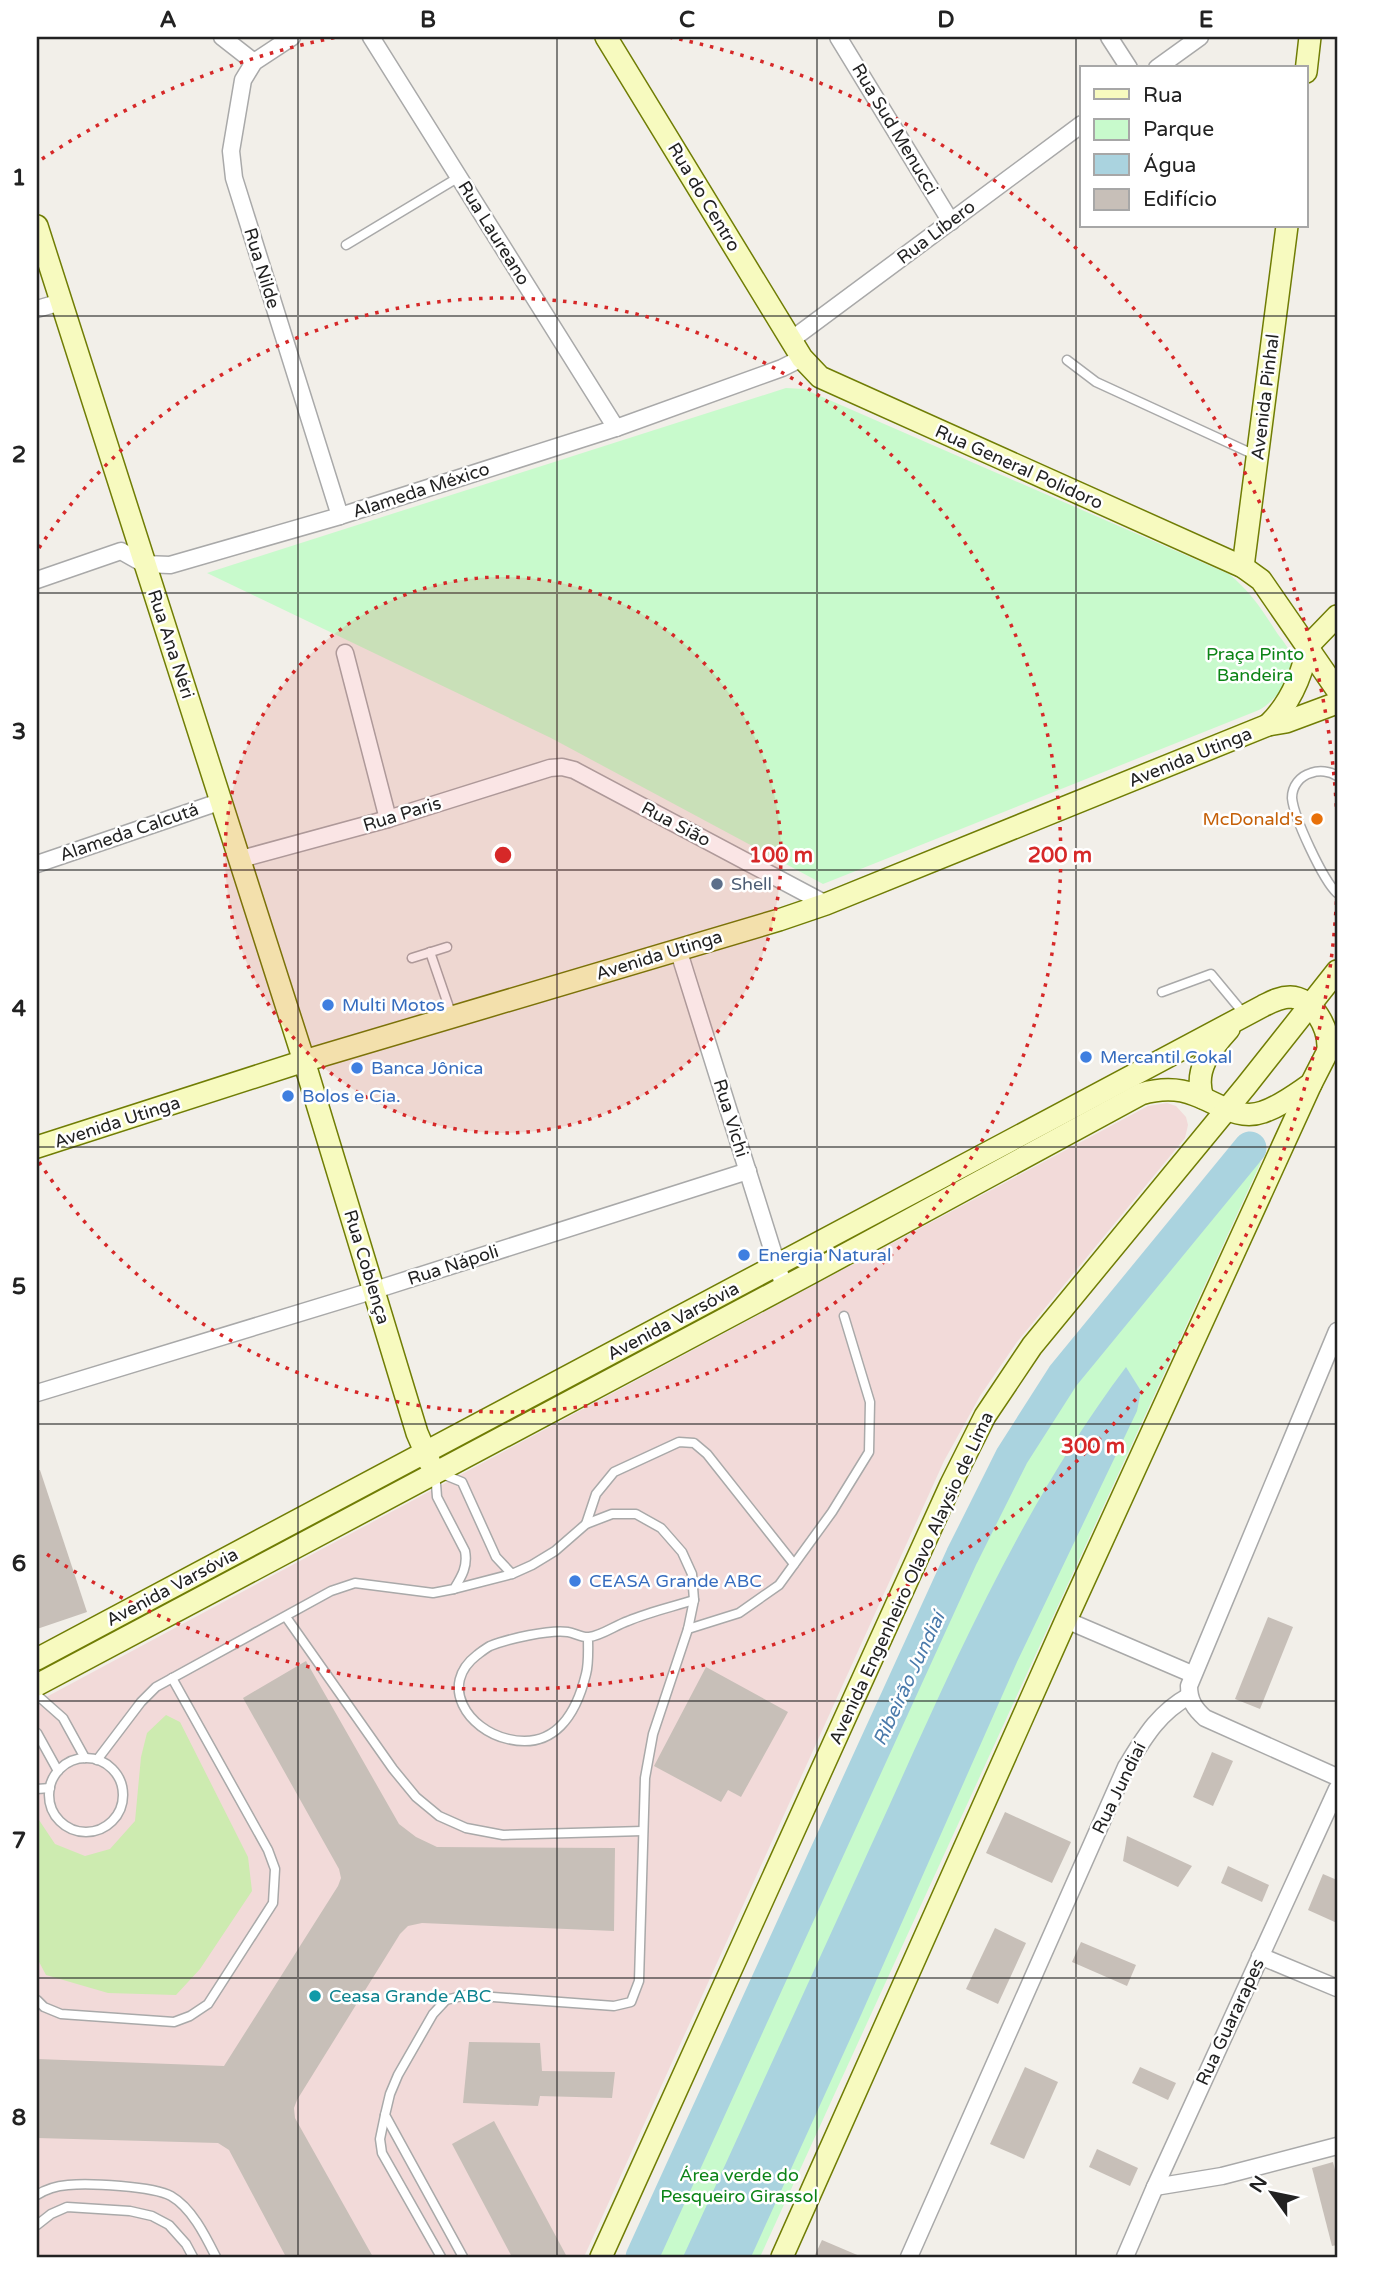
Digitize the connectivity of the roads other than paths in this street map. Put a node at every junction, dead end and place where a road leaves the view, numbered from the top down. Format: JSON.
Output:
{"nodes":[{"id":1,"x":222,"y":37,"type":"edge"},
{"id":2,"x":292,"y":37,"type":"edge"},
{"id":3,"x":371,"y":37,"type":"edge"},
{"id":4,"x":606,"y":37,"type":"edge"},
{"id":5,"x":838,"y":37,"type":"edge"},
{"id":6,"x":1110,"y":37,"type":"edge"},
{"id":7,"x":1200,"y":37,"type":"edge"},
{"id":8,"x":1310,"y":37,"type":"edge"},
{"id":9,"x":254,"y":62,"type":"junction"},
{"id":10,"x":1128,"y":66,"type":"edge"},
{"id":11,"x":1160,"y":66,"type":"edge"},
{"id":12,"x":1307,"y":66,"type":"edge"},
{"id":13,"x":1080,"y":125,"type":"edge"},
{"id":14,"x":459,"y":177,"type":"junction"},
{"id":15,"x":951,"y":222,"type":"junction"},
{"id":16,"x":37,"y":226,"type":"edge"},
{"id":17,"x":1287,"y":228,"type":"edge"},
{"id":18,"x":346,"y":245,"type":"dead end"},
{"id":19,"x":61,"y":302,"type":"junction"},
{"id":20,"x":37,"y":309,"type":"edge"},
{"id":21,"x":797,"y":349,"type":"junction"},
{"id":22,"x":1067,"y":360,"type":"dead end"},
{"id":23,"x":616,"y":428,"type":"junction"},
{"id":24,"x":1258,"y":457,"type":"junction"},
{"id":25,"x":340,"y":516,"type":"junction"},
{"id":26,"x":144,"y":564,"type":"junction"},
{"id":27,"x":1243,"y":567,"type":"junction"},
{"id":28,"x":37,"y":580,"type":"edge"},
{"id":29,"x":1337,"y":615,"type":"edge"},
{"id":30,"x":1307,"y":646,"type":"junction"},
{"id":31,"x":345,"y":653,"type":"dead end"},
{"id":32,"x":1337,"y":690,"type":"edge"},
{"id":33,"x":1337,"y":703,"type":"edge"},
{"id":34,"x":1268,"y":725,"type":"junction"},
{"id":35,"x":562,"y":766,"type":"joint"},
{"id":36,"x":1337,"y":776,"type":"edge"},
{"id":37,"x":222,"y":801,"type":"junction"},
{"id":38,"x":387,"y":819,"type":"junction"},
{"id":39,"x":241,"y":859,"type":"junction"},
{"id":40,"x":37,"y":864,"type":"edge"},
{"id":41,"x":1337,"y":893,"type":"edge"},
{"id":42,"x":826,"y":904,"type":"junction"},
{"id":43,"x":447,"y":947,"type":"dead end"},
{"id":44,"x":678,"y":949,"type":"junction"},
{"id":45,"x":430,"y":952,"type":"junction"},
{"id":46,"x":412,"y":958,"type":"dead end"},
{"id":47,"x":1337,"y":971,"type":"edge"},
{"id":48,"x":1162,"y":992,"type":"dead end"},
{"id":49,"x":1310,"y":1006,"type":"junction"},
{"id":50,"x":1241,"y":1017,"type":"junction"},
{"id":51,"x":453,"y":1018,"type":"junction"},
{"id":52,"x":1333,"y":1042,"type":"edge"},
{"id":53,"x":304,"y":1062,"type":"junction"},
{"id":54,"x":1311,"y":1084,"type":"junction"},
{"id":55,"x":1203,"y":1098,"type":"junction"},
{"id":56,"x":1227,"y":1110,"type":"junction"},
{"id":57,"x":37,"y":1147,"type":"edge"},
{"id":58,"x":748,"y":1171,"type":"junction"},
{"id":59,"x":778,"y":1266,"type":"junction"},
{"id":60,"x":784,"y":1287,"type":"junction"},
{"id":61,"x":375,"y":1290,"type":"junction"},
{"id":62,"x":844,"y":1316,"type":"dead end"},
{"id":63,"x":1337,"y":1331,"type":"edge"},
{"id":64,"x":37,"y":1393,"type":"edge"},
{"id":65,"x":424,"y":1452,"type":"junction"},
{"id":66,"x":435,"y":1471,"type":"junction"},
{"id":67,"x":586,"y":1524,"type":"junction"},
{"id":68,"x":794,"y":1564,"type":"junction"},
{"id":69,"x":512,"y":1574,"type":"junction"},
{"id":70,"x":454,"y":1589,"type":"junction"},
{"id":71,"x":694,"y":1600,"type":"junction"},
{"id":72,"x":286,"y":1617,"type":"junction"},
{"id":73,"x":1066,"y":1620,"type":"junction"},
{"id":74,"x":688,"y":1629,"type":"junction"},
{"id":75,"x":588,"y":1637,"type":"junction"},
{"id":76,"x":37,"y":1659,"type":"edge"},
{"id":77,"x":1192,"y":1674,"type":"junction"},
{"id":78,"x":172,"y":1678,"type":"junction"},
{"id":79,"x":37,"y":1685,"type":"edge"},
{"id":80,"x":37,"y":1695,"type":"edge"},
{"id":81,"x":1189,"y":1696,"type":"junction"},
{"id":82,"x":37,"y":1733,"type":"edge"},
{"id":83,"x":85,"y":1758,"type":"junction"},
{"id":84,"x":97,"y":1760,"type":"junction"},
{"id":85,"x":58,"y":1771,"type":"junction"},
{"id":86,"x":1337,"y":1777,"type":"edge"},
{"id":87,"x":50,"y":1788,"type":"junction"},
{"id":88,"x":37,"y":1789,"type":"edge"},
{"id":89,"x":1337,"y":1789,"type":"edge"},
{"id":90,"x":643,"y":1832,"type":"junction"},
{"id":91,"x":1260,"y":1956,"type":"junction"},
{"id":92,"x":1337,"y":1988,"type":"edge"},
{"id":93,"x":37,"y":2000,"type":"edge"},
{"id":94,"x":385,"y":2115,"type":"junction"},
{"id":95,"x":1337,"y":2146,"type":"edge"},
{"id":96,"x":1155,"y":2186,"type":"junction"},
{"id":97,"x":37,"y":2195,"type":"edge"},
{"id":98,"x":37,"y":2225,"type":"edge"},
{"id":99,"x":193,"y":2257,"type":"edge"},
{"id":100,"x":216,"y":2257,"type":"edge"},
{"id":101,"x":441,"y":2257,"type":"edge"},
{"id":102,"x":463,"y":2257,"type":"edge"},
{"id":103,"x":601,"y":2257,"type":"edge"},
{"id":104,"x":782,"y":2257,"type":"edge"},
{"id":105,"x":909,"y":2257,"type":"edge"},
{"id":106,"x":1125,"y":2257,"type":"edge"}],
"edges":[{"from":1,"to":9,"type":"street"},
{"from":2,"to":9,"type":"street"},
{"from":3,"to":14,"type":"street","name":"Rua Laureano"},
{"from":4,"to":21,"type":"main road","name":"Rua do Centro"},
{"from":5,"to":15,"type":"street","name":"Rua Sud Menucci"},
{"from":6,"to":10,"type":"street"},
{"from":7,"to":11,"type":"street"},
{"from":8,"to":12,"type":"main road"},
{"from":9,"to":25,"type":"street","name":"Rua Nilde"},
{"from":13,"to":15,"type":"street","name":"Rua Líbero"},
{"from":14,"to":18,"type":"lane"},
{"from":14,"to":23,"type":"street","name":"Rua Laureano"},
{"from":15,"to":21,"type":"street","name":"Rua Líbero"},
{"from":16,"to":19,"type":"main road","name":"Rua Ana Néri"},
{"from":17,"to":24,"type":"main road","name":"Avenida Pinhal"},
{"from":19,"to":20,"type":"street"},
{"from":19,"to":26,"type":"main road","name":"Rua Ana Néri"},
{"from":21,"to":23,"type":"street","name":"Alameda México"},
{"from":21,"to":27,"type":"main road","name":"Rua General Polidoro"},
{"from":22,"to":24,"type":"lane"},
{"from":23,"to":25,"type":"street","name":"Alameda México"},
{"from":24,"to":27,"type":"main road","name":"Avenida Pinhal"},
{"from":25,"to":26,"type":"street","name":"Alameda México"},
{"from":26,"to":28,"type":"street","name":"Alameda México"},
{"from":26,"to":37,"type":"main road","name":"Rua Ana Néri"},
{"from":27,"to":30,"type":"main road"},
{"from":29,"to":30,"type":"main road"},
{"from":30,"to":32,"type":"main road"},
{"from":30,"to":34,"type":"main road","name":"Avenida Utinga"},
{"from":31,"to":38,"type":"street"},
{"from":33,"to":34,"type":"main road","name":"Avenida Utinga"},
{"from":34,"to":42,"type":"main road","name":"Avenida Utinga"},
{"from":35,"to":38,"type":"street","name":"Rua Paris"},
{"from":35,"to":42,"type":"street","name":"Rua Sião"},
{"from":36,"to":41,"type":"lane"},
{"from":37,"to":39,"type":"main road","name":"Rua Ana Néri"},
{"from":37,"to":40,"type":"street","name":"Alameda Calcutá"},
{"from":38,"to":39,"type":"street","name":"Rua Paris"},
{"from":39,"to":53,"type":"main road","name":"Rua Ana Néri"},
{"from":42,"to":44,"type":"main road","name":"Avenida Utinga"},
{"from":43,"to":45,"type":"lane"},
{"from":44,"to":51,"type":"main road","name":"Avenida Utinga"},
{"from":44,"to":58,"type":"street","name":"Rua Vichi"},
{"from":45,"to":46,"type":"lane"},
{"from":45,"to":51,"type":"lane"},
{"from":47,"to":49,"type":"main road","name":"Avenida Engenheiro Olavo Alaysio de Lima"},
{"from":48,"to":50,"type":"lane"},
{"from":49,"to":50,"type":"main road","name":"Avenida Varsóvia"},
{"from":49,"to":52,"type":"main road"},
{"from":49,"to":56,"type":"main road","name":"Avenida Engenheiro Olavo Alaysio de Lima"},
{"from":50,"to":55,"type":"main road"},
{"from":50,"to":59,"type":"main road","name":"Avenida Varsóvia"},
{"from":51,"to":53,"type":"main road","name":"Avenida Utinga"},
{"from":52,"to":54,"type":"main road"},
{"from":53,"to":57,"type":"main road","name":"Avenida Utinga"},
{"from":53,"to":61,"type":"main road","name":"Rua Coblença"},
{"from":54,"to":56,"type":"main road"},
{"from":54,"to":73,"type":"main road"},
{"from":55,"to":56,"type":"main road","name":"Avenida Varsóvia"},
{"from":55,"to":60,"type":"main road","name":"Avenida Varsóvia"},
{"from":56,"to":103,"type":"main road","name":"Avenida Engenheiro Olavo Alaysio de Lima"},
{"from":58,"to":59,"type":"street","name":"Rua Vichi"},
{"from":58,"to":61,"type":"street","name":"Rua Nápoli"},
{"from":59,"to":60,"type":"street","name":"Rua Vichi"},
{"from":59,"to":65,"type":"main road","name":"Avenida Varsóvia"},
{"from":60,"to":66,"type":"main road","name":"Avenida Varsóvia"},
{"from":61,"to":64,"type":"street","name":"Rua Nápoli"},
{"from":61,"to":65,"type":"main road","name":"Rua Coblença"},
{"from":62,"to":68,"type":"lane"},
{"from":63,"to":77,"type":"street"},
{"from":65,"to":66,"type":"main road","name":"Rua Coblença"},
{"from":65,"to":76,"type":"main road","name":"Avenida Varsóvia"},
{"from":66,"to":69,"type":"lane"},
{"from":66,"to":70,"type":"lane"},
{"from":66,"to":79,"type":"main road","name":"Avenida Varsóvia"},
{"from":67,"to":68,"type":"lane"},
{"from":67,"to":69,"type":"lane"},
{"from":67,"to":71,"type":"lane"},
{"from":68,"to":74,"type":"lane"},
{"from":69,"to":70,"type":"lane"},
{"from":70,"to":72,"type":"lane"},
{"from":71,"to":74,"type":"lane"},
{"from":71,"to":75,"type":"lane"},
{"from":72,"to":78,"type":"lane"},
{"from":72,"to":90,"type":"lane"},
{"from":73,"to":77,"type":"street"},
{"from":73,"to":104,"type":"main road"},
{"from":74,"to":90,"type":"lane"},
{"from":75,"to":75,"type":"lane"},
{"from":77,"to":81,"type":"street"},
{"from":78,"to":84,"type":"lane"},
{"from":78,"to":93,"type":"lane"},
{"from":80,"to":83,"type":"lane"},
{"from":81,"to":86,"type":"street"},
{"from":81,"to":105,"type":"street","name":"Rua Jundiaí"},
{"from":82,"to":85,"type":"lane"},
{"from":83,"to":84,"type":"lane"},
{"from":83,"to":85,"type":"lane"},
{"from":84,"to":87,"type":"lane"},
{"from":85,"to":87,"type":"lane"},
{"from":87,"to":88,"type":"lane"},
{"from":89,"to":91,"type":"street","name":"Rua Guararapes"},
{"from":90,"to":94,"type":"lane"},
{"from":91,"to":92,"type":"street"},
{"from":91,"to":96,"type":"street","name":"Rua Guararapes"},
{"from":94,"to":101,"type":"lane"},
{"from":94,"to":102,"type":"lane"},
{"from":95,"to":96,"type":"street"},
{"from":96,"to":106,"type":"street","name":"Rua Guararapes"},
{"from":97,"to":100,"type":"lane"},
{"from":98,"to":99,"type":"lane"}]}
